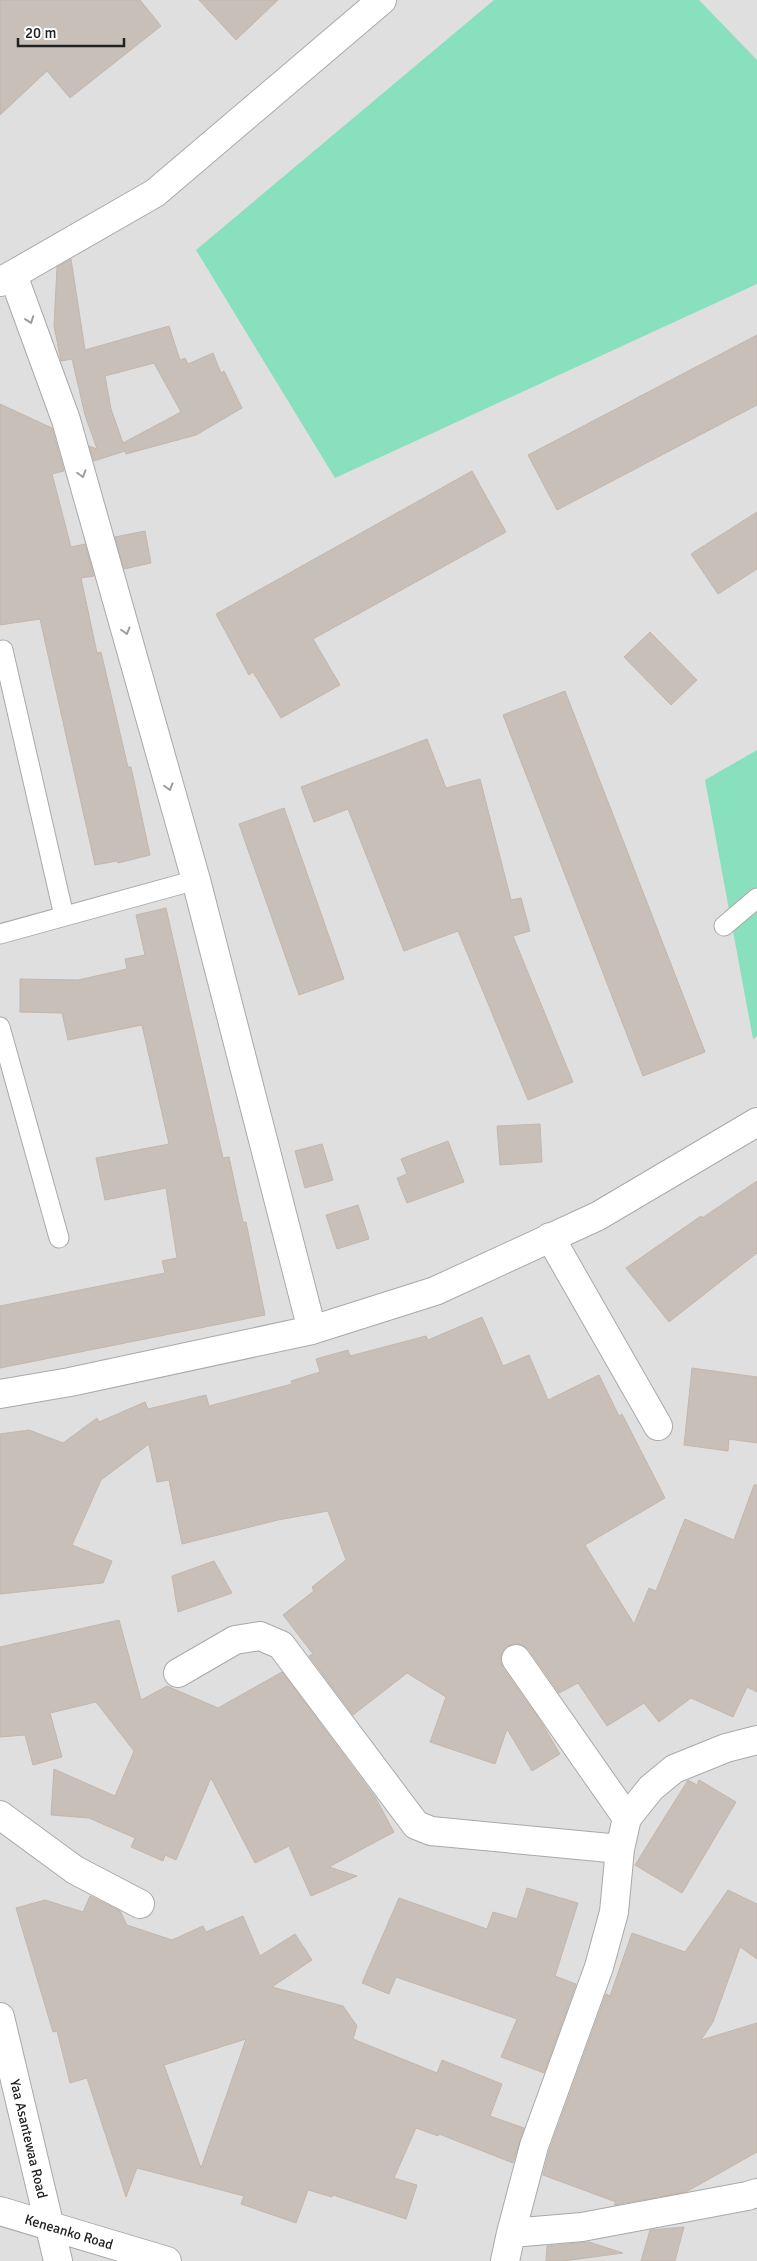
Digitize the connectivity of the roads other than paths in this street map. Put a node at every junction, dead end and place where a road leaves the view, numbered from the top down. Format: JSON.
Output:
{"nodes":[{"id":1,"x":382,"y":0,"type":"edge"},
{"id":2,"x":6,"y":278,"type":"edge"},
{"id":3,"x":3,"y":650,"type":"dead end"},
{"id":4,"x":196,"y":880,"type":"junction"},
{"id":5,"x":757,"y":898,"type":"edge"},
{"id":6,"x":64,"y":916,"type":"junction"},
{"id":7,"x":724,"y":926,"type":"dead end"},
{"id":8,"x":0,"y":934,"type":"edge"},
{"id":9,"x":0,"y":1027,"type":"edge"},
{"id":10,"x":757,"y":1122,"type":"edge"},
{"id":11,"x":550,"y":1237,"type":"junction"},
{"id":12,"x":59,"y":1238,"type":"dead end"},
{"id":13,"x":312,"y":1330,"type":"junction"},
{"id":14,"x":0,"y":1394,"type":"edge"},
{"id":15,"x":658,"y":1426,"type":"dead end"},
{"id":16,"x":516,"y":1659,"type":"dead end"},
{"id":17,"x":178,"y":1673,"type":"dead end"},
{"id":18,"x":757,"y":1740,"type":"edge"},
{"id":19,"x":0,"y":1815,"type":"edge"},
{"id":20,"x":626,"y":1818,"type":"junction"},
{"id":21,"x":620,"y":1849,"type":"junction"},
{"id":22,"x":140,"y":1904,"type":"dead end"},
{"id":23,"x":0,"y":2017,"type":"edge"},
{"id":24,"x":757,"y":2192,"type":"edge"},
{"id":25,"x":0,"y":2211,"type":"edge"},
{"id":26,"x":50,"y":2226,"type":"junction"},
{"id":27,"x":511,"y":2233,"type":"junction"},
{"id":28,"x":58,"y":2261,"type":"edge"},
{"id":29,"x":167,"y":2261,"type":"edge"},
{"id":30,"x":505,"y":2261,"type":"edge"}],
"edges":[{"from":1,"to":2,"type":"street"},
{"from":2,"to":4,"type":"street","one_way":true},
{"from":3,"to":6,"type":"lane"},
{"from":4,"to":6,"type":"lane"},
{"from":4,"to":13,"type":"street"},
{"from":5,"to":7,"type":"lane"},
{"from":6,"to":8,"type":"lane"},
{"from":9,"to":12,"type":"lane"},
{"from":10,"to":11,"type":"street"},
{"from":11,"to":13,"type":"street"},
{"from":11,"to":15,"type":"street"},
{"from":13,"to":14,"type":"street"},
{"from":16,"to":20,"type":"street"},
{"from":17,"to":21,"type":"street"},
{"from":18,"to":20,"type":"street"},
{"from":19,"to":22,"type":"street"},
{"from":20,"to":21,"type":"street"},
{"from":21,"to":27,"type":"street"},
{"from":23,"to":26,"type":"street","name":"Yaa Asantewaa Road"},
{"from":24,"to":27,"type":"street"},
{"from":25,"to":26,"type":"street","name":"Keneanko Road"},
{"from":26,"to":28,"type":"street","name":"Yaa Asantewaa Road"},
{"from":26,"to":29,"type":"street","name":"Keneanko Road"},
{"from":27,"to":30,"type":"street"}]}
